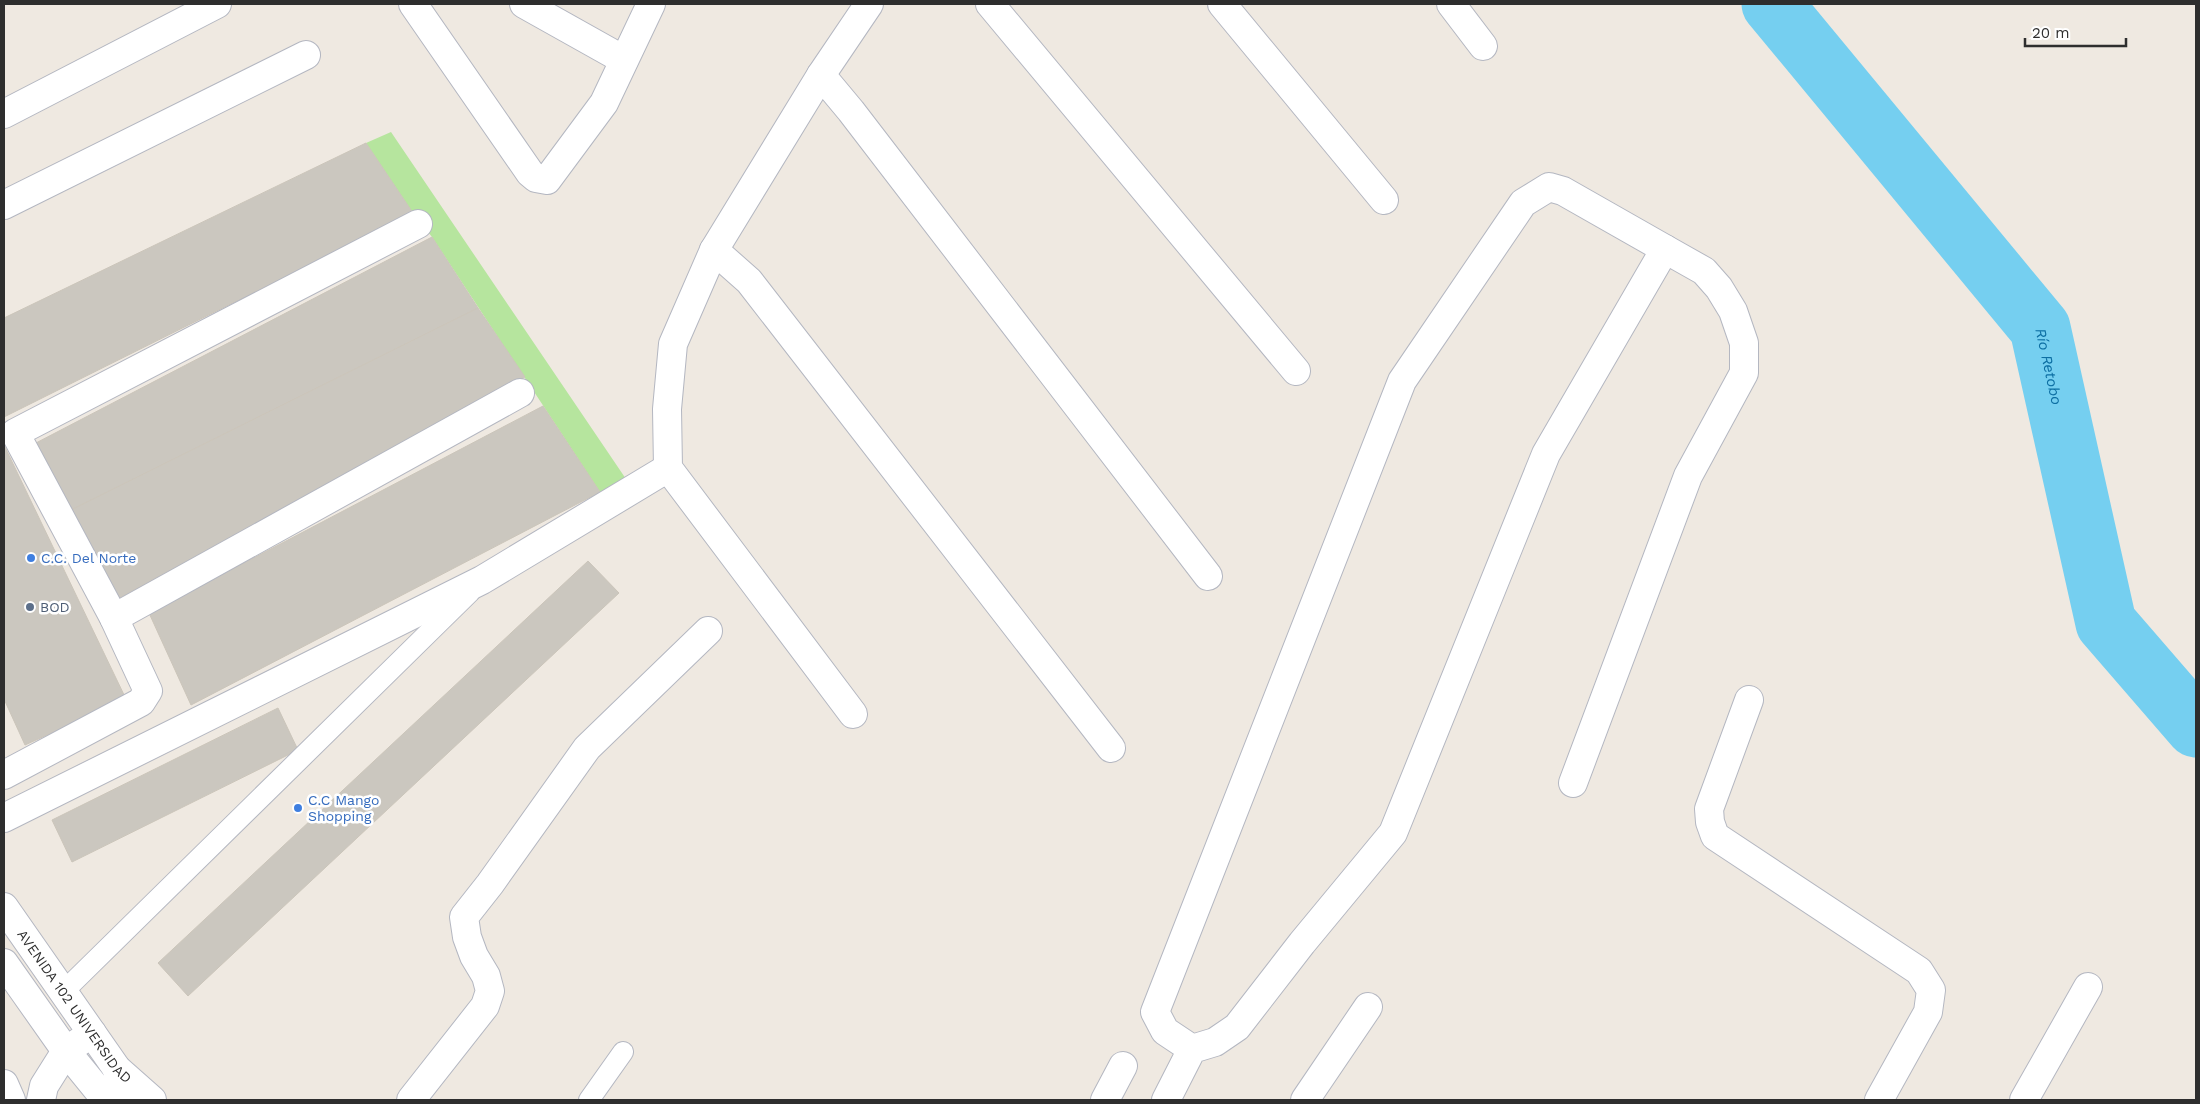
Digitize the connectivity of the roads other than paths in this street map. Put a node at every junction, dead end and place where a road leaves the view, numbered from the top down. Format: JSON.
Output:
{"nodes":[{"id":1,"x":217,"y":4,"type":"edge"},
{"id":2,"x":413,"y":4,"type":"edge"},
{"id":3,"x":524,"y":4,"type":"edge"},
{"id":4,"x":651,"y":4,"type":"edge"},
{"id":5,"x":869,"y":4,"type":"edge"},
{"id":6,"x":990,"y":4,"type":"edge"},
{"id":7,"x":1222,"y":4,"type":"edge"},
{"id":8,"x":1451,"y":4,"type":"edge"},
{"id":9,"x":1484,"y":46,"type":"dead end"},
{"id":10,"x":306,"y":55,"type":"dead end"},
{"id":11,"x":624,"y":60,"type":"junction"},
{"id":12,"x":821,"y":75,"type":"junction"},
{"id":13,"x":4,"y":114,"type":"edge"},
{"id":14,"x":1384,"y":200,"type":"dead end"},
{"id":15,"x":4,"y":205,"type":"edge"},
{"id":16,"x":418,"y":224,"type":"dead end"},
{"id":17,"x":1665,"y":249,"type":"junction"},
{"id":18,"x":714,"y":250,"type":"junction"},
{"id":19,"x":1296,"y":371,"type":"dead end"},
{"id":20,"x":520,"y":393,"type":"dead end"},
{"id":21,"x":668,"y":468,"type":"junction"},
{"id":22,"x":1208,"y":576,"type":"dead end"},
{"id":23,"x":482,"y":580,"type":"junction"},
{"id":24,"x":114,"y":618,"type":"junction"},
{"id":25,"x":708,"y":631,"type":"dead end"},
{"id":26,"x":1749,"y":700,"type":"dead end"},
{"id":27,"x":853,"y":714,"type":"dead end"},
{"id":28,"x":1111,"y":748,"type":"dead end"},
{"id":29,"x":4,"y":775,"type":"edge"},
{"id":30,"x":1573,"y":783,"type":"dead end"},
{"id":31,"x":4,"y":818,"type":"edge"},
{"id":32,"x":4,"y":908,"type":"edge"},
{"id":33,"x":4,"y":963,"type":"edge"},
{"id":34,"x":2088,"y":987,"type":"dead end"},
{"id":35,"x":63,"y":992,"type":"junction"},
{"id":36,"x":1368,"y":1006,"type":"dead end"},
{"id":37,"x":92,"y":1033,"type":"junction"},
{"id":38,"x":1192,"y":1048,"type":"junction"},
{"id":39,"x":66,"y":1051,"type":"junction"},
{"id":40,"x":623,"y":1052,"type":"dead end"},
{"id":41,"x":1123,"y":1066,"type":"dead end"},
{"id":42,"x":117,"y":1069,"type":"junction"},
{"id":43,"x":4,"y":1084,"type":"edge"},
{"id":44,"x":11,"y":1100,"type":"edge"},
{"id":45,"x":41,"y":1100,"type":"edge"},
{"id":46,"x":106,"y":1100,"type":"edge"},
{"id":47,"x":121,"y":1100,"type":"edge"},
{"id":48,"x":152,"y":1100,"type":"edge"},
{"id":49,"x":411,"y":1100,"type":"edge"},
{"id":50,"x":589,"y":1100,"type":"edge"},
{"id":51,"x":1105,"y":1100,"type":"edge"},
{"id":52,"x":1166,"y":1100,"type":"edge"},
{"id":53,"x":1305,"y":1100,"type":"edge"},
{"id":54,"x":1879,"y":1100,"type":"edge"},
{"id":55,"x":2024,"y":1100,"type":"edge"}],
"edges":[{"from":1,"to":13,"type":"street"},
{"from":2,"to":11,"type":"street"},
{"from":3,"to":11,"type":"street"},
{"from":4,"to":11,"type":"street"},
{"from":5,"to":12,"type":"street"},
{"from":6,"to":19,"type":"street"},
{"from":7,"to":14,"type":"street"},
{"from":8,"to":9,"type":"street"},
{"from":10,"to":15,"type":"street"},
{"from":12,"to":18,"type":"street"},
{"from":12,"to":22,"type":"street"},
{"from":16,"to":24,"type":"street"},
{"from":17,"to":30,"type":"street"},
{"from":17,"to":38,"type":"street"},
{"from":17,"to":38,"type":"street"},
{"from":18,"to":21,"type":"street"},
{"from":18,"to":28,"type":"street"},
{"from":20,"to":24,"type":"street"},
{"from":21,"to":23,"type":"street"},
{"from":21,"to":27,"type":"street"},
{"from":23,"to":31,"type":"street"},
{"from":23,"to":35,"type":"lane"},
{"from":24,"to":29,"type":"street"},
{"from":25,"to":49,"type":"street"},
{"from":26,"to":54,"type":"street"},
{"from":32,"to":35,"type":"street","name":"AVENIDA 102 UNIVERSIDAD"},
{"from":33,"to":39,"type":"street"},
{"from":34,"to":55,"type":"street"},
{"from":35,"to":37,"type":"street","name":"AVENIDA 102 UNIVERSIDAD"},
{"from":36,"to":53,"type":"street"},
{"from":37,"to":39,"type":"street"},
{"from":37,"to":42,"type":"street","name":"AVENIDA 102 UNIVERSIDAD"},
{"from":38,"to":52,"type":"street"},
{"from":39,"to":45,"type":"street"},
{"from":39,"to":46,"type":"street"},
{"from":40,"to":50,"type":"lane"},
{"from":41,"to":51,"type":"street"},
{"from":42,"to":47,"type":"street"},
{"from":42,"to":48,"type":"street","name":"AVENIDA 102 UNIVERSIDAD"},
{"from":43,"to":44,"type":"street"}]}
